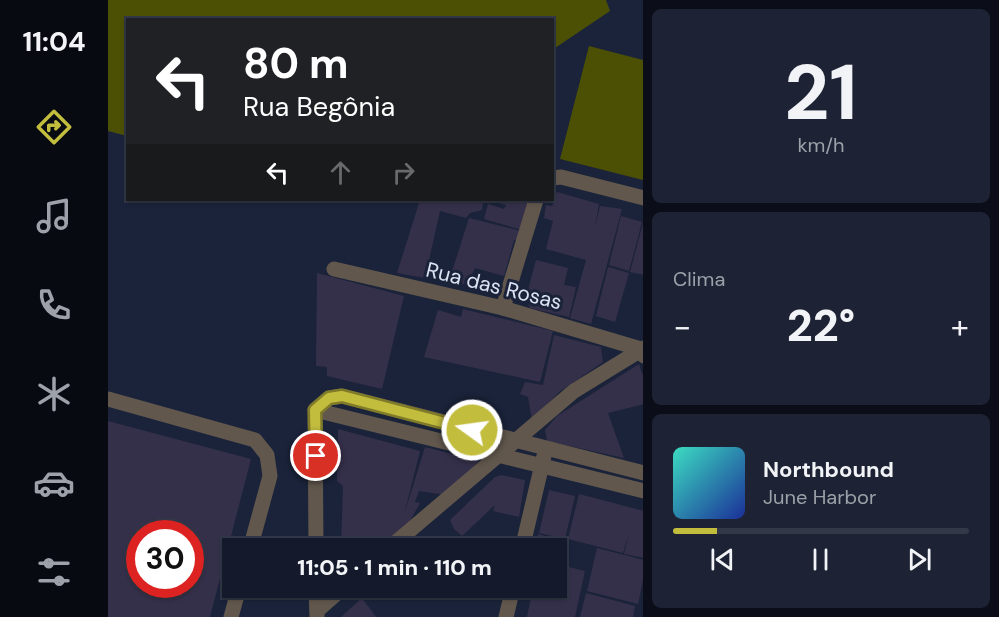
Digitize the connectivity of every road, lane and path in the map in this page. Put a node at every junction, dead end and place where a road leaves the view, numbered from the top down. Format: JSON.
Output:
{"nodes":[{"id":1,"x":554,"y":178,"type":"edge"},
{"id":2,"x":643,"y":198,"type":"edge"},
{"id":3,"x":536,"y":201,"type":"edge"},
{"id":4,"x":334,"y":269,"type":"dead end"},
{"id":5,"x":503,"y":308,"type":"junction"},
{"id":6,"x":643,"y":351,"type":"edge"},
{"id":7,"x":108,"y":399,"type":"edge"},
{"id":8,"x":315,"y":410,"type":"junction"},
{"id":9,"x":516,"y":441,"type":"junction"},
{"id":10,"x":546,"y":448,"type":"junction"},
{"id":11,"x":498,"y":453,"type":"junction"},
{"id":12,"x":542,"y":465,"type":"junction"},
{"id":13,"x":643,"y":473,"type":"edge"},
{"id":14,"x":643,"y":491,"type":"edge"},
{"id":15,"x":253,"y":538,"type":"edge"},
{"id":16,"x":316,"y":538,"type":"edge"},
{"id":17,"x":401,"y":538,"type":"edge"},
{"id":18,"x":525,"y":538,"type":"edge"},
{"id":19,"x":236,"y":598,"type":"edge"},
{"id":20,"x":316,"y":598,"type":"edge"},
{"id":21,"x":333,"y":598,"type":"edge"},
{"id":22,"x":511,"y":598,"type":"edge"},
{"id":23,"x":316,"y":614,"type":"edge"},
{"id":24,"x":231,"y":617,"type":"edge"},
{"id":25,"x":506,"y":617,"type":"edge"}],
"edges":[{"from":1,"to":2,"type":"street"},
{"from":3,"to":5,"type":"street"},
{"from":4,"to":5,"type":"street","name":"Rua das Rosas"},
{"from":5,"to":6,"type":"street","name":"Rua das Rosas"},
{"from":6,"to":9,"type":"street"},
{"from":7,"to":15,"type":"street"},
{"from":8,"to":9,"type":"street"},
{"from":8,"to":11,"type":"street"},
{"from":8,"to":16,"type":"street"},
{"from":9,"to":10,"type":"street"},
{"from":9,"to":11,"type":"street"},
{"from":10,"to":12,"type":"street"},
{"from":10,"to":13,"type":"street"},
{"from":11,"to":12,"type":"street"},
{"from":11,"to":17,"type":"street"},
{"from":12,"to":14,"type":"street"},
{"from":12,"to":18,"type":"street"},
{"from":19,"to":24,"type":"street"},
{"from":20,"to":23,"type":"street"},
{"from":21,"to":23,"type":"street"},
{"from":22,"to":25,"type":"street"}]}
